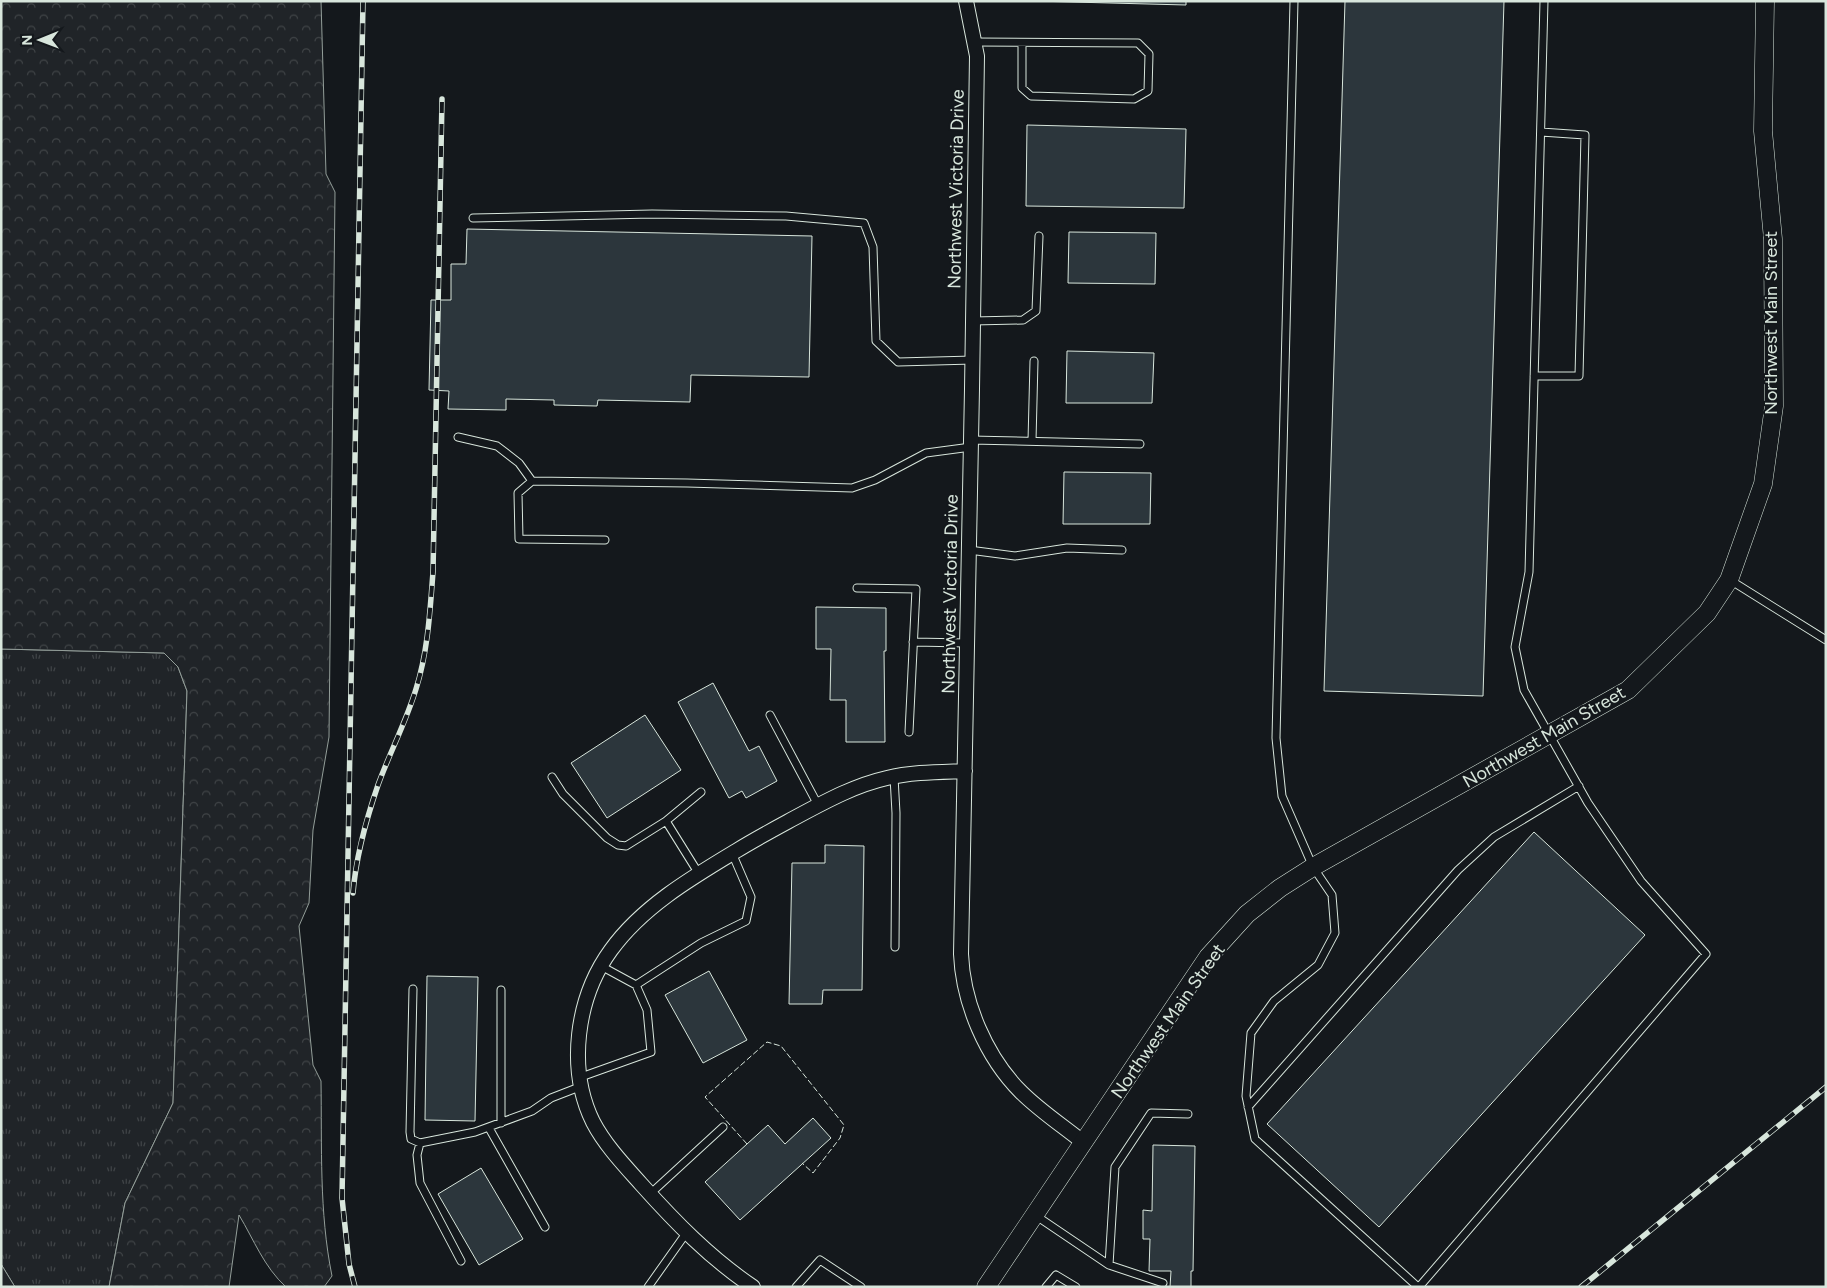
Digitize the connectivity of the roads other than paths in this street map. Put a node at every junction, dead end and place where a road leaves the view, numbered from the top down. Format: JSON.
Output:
{"nodes":[{"id":1,"x":966,"y":1,"type":"edge"},
{"id":2,"x":1294,"y":1,"type":"edge"},
{"id":3,"x":1544,"y":1,"type":"edge"},
{"id":4,"x":1765,"y":1,"type":"edge"},
{"id":5,"x":974,"y":42,"type":"junction"},
{"id":6,"x":1022,"y":43,"type":"junction"},
{"id":7,"x":1541,"y":132,"type":"junction"},
{"id":8,"x":473,"y":218,"type":"dead end"},
{"id":9,"x":1039,"y":236,"type":"dead end"},
{"id":10,"x":973,"y":321,"type":"junction"},
{"id":11,"x":973,"y":360,"type":"junction"},
{"id":12,"x":1034,"y":361,"type":"dead end"},
{"id":13,"x":1534,"y":376,"type":"junction"},
{"id":14,"x":458,"y":437,"type":"dead end"},
{"id":15,"x":1032,"y":441,"type":"junction"},
{"id":16,"x":971,"y":444,"type":"junction"},
{"id":17,"x":1140,"y":444,"type":"dead end"},
{"id":18,"x":532,"y":481,"type":"junction"},
{"id":19,"x":605,"y":540,"type":"dead end"},
{"id":20,"x":969,"y":550,"type":"junction"},
{"id":21,"x":1122,"y":550,"type":"dead end"},
{"id":22,"x":1729,"y":580,"type":"junction"},
{"id":23,"x":856,"y":588,"type":"dead end"},
{"id":24,"x":1826,"y":640,"type":"edge"},
{"id":25,"x":913,"y":642,"type":"junction"},
{"id":26,"x":967,"y":643,"type":"junction"},
{"id":27,"x":770,"y":715,"type":"dead end"},
{"id":28,"x":908,"y":732,"type":"dead end"},
{"id":29,"x":1550,"y":734,"type":"junction"},
{"id":30,"x":965,"y":771,"type":"junction"},
{"id":31,"x":552,"y":777,"type":"dead end"},
{"id":32,"x":894,"y":777,"type":"junction"},
{"id":33,"x":1579,"y":786,"type":"junction"},
{"id":34,"x":702,"y":792,"type":"dead end"},
{"id":35,"x":818,"y":805,"type":"junction"},
{"id":36,"x":666,"y":821,"type":"junction"},
{"id":37,"x":732,"y":853,"type":"junction"},
{"id":38,"x":1313,"y":867,"type":"junction"},
{"id":39,"x":699,"y":874,"type":"junction"},
{"id":40,"x":895,"y":947,"type":"dead end"},
{"id":41,"x":601,"y":966,"type":"junction"},
{"id":42,"x":636,"y":986,"type":"junction"},
{"id":43,"x":412,"y":989,"type":"dead end"},
{"id":44,"x":501,"y":990,"type":"dead end"},
{"id":45,"x":581,"y":1082,"type":"junction"},
{"id":46,"x":1248,"y":1107,"type":"junction"},
{"id":47,"x":1188,"y":1114,"type":"dead end"},
{"id":48,"x":501,"y":1123,"type":"junction"},
{"id":49,"x":723,"y":1127,"type":"dead end"},
{"id":50,"x":488,"y":1128,"type":"junction"},
{"id":51,"x":420,"y":1143,"type":"junction"},
{"id":52,"x":1084,"y":1143,"type":"junction"},
{"id":53,"x":650,"y":1194,"type":"junction"},
{"id":54,"x":1034,"y":1215,"type":"junction"},
{"id":55,"x":546,"y":1227,"type":"dead end"},
{"id":56,"x":687,"y":1232,"type":"junction"},
{"id":57,"x":461,"y":1261,"type":"dead end"},
{"id":58,"x":1109,"y":1265,"type":"junction"},
{"id":59,"x":1163,"y":1283,"type":"dead end"},
{"id":60,"x":648,"y":1287,"type":"edge"},
{"id":61,"x":752,"y":1287,"type":"edge"},
{"id":62,"x":796,"y":1287,"type":"edge"},
{"id":63,"x":861,"y":1287,"type":"edge"},
{"id":64,"x":986,"y":1287,"type":"edge"},
{"id":65,"x":1046,"y":1287,"type":"edge"},
{"id":66,"x":1076,"y":1287,"type":"edge"},
{"id":67,"x":1419,"y":1287,"type":"edge"}],
"edges":[{"from":1,"to":5,"type":"street","name":"Northwest Victoria Drive"},
{"from":2,"to":38,"type":"lane"},
{"from":3,"to":7,"type":"lane"},
{"from":4,"to":22,"type":"street","name":"Northwest Main Street"},
{"from":5,"to":6,"type":"lane"},
{"from":5,"to":10,"type":"street","name":"Northwest Victoria Drive"},
{"from":6,"to":6,"type":"lane"},
{"from":7,"to":13,"type":"lane"},
{"from":7,"to":13,"type":"lane"},
{"from":8,"to":11,"type":"lane"},
{"from":9,"to":10,"type":"lane"},
{"from":10,"to":11,"type":"street","name":"Northwest Victoria Drive"},
{"from":11,"to":16,"type":"street","name":"Northwest Victoria Drive"},
{"from":12,"to":15,"type":"lane"},
{"from":13,"to":29,"type":"lane"},
{"from":14,"to":18,"type":"lane"},
{"from":15,"to":16,"type":"lane"},
{"from":15,"to":17,"type":"lane"},
{"from":16,"to":18,"type":"lane"},
{"from":16,"to":20,"type":"street","name":"Northwest Victoria Drive"},
{"from":18,"to":19,"type":"lane"},
{"from":20,"to":21,"type":"lane"},
{"from":20,"to":26,"type":"street","name":"Northwest Victoria Drive"},
{"from":22,"to":24,"type":"lane"},
{"from":22,"to":29,"type":"street","name":"Northwest Main Street"},
{"from":23,"to":25,"type":"lane"},
{"from":25,"to":26,"type":"lane"},
{"from":25,"to":28,"type":"lane"},
{"from":26,"to":30,"type":"street","name":"Northwest Victoria Drive"},
{"from":27,"to":35,"type":"lane"},
{"from":29,"to":33,"type":"lane"},
{"from":29,"to":38,"type":"street","name":"Northwest Main Street"},
{"from":30,"to":32,"type":"street"},
{"from":30,"to":52,"type":"street","name":"Northwest Victoria Drive"},
{"from":31,"to":36,"type":"lane"},
{"from":32,"to":35,"type":"street"},
{"from":32,"to":40,"type":"lane"},
{"from":33,"to":46,"type":"lane"},
{"from":33,"to":67,"type":"lane"},
{"from":34,"to":36,"type":"lane"},
{"from":35,"to":37,"type":"street"},
{"from":36,"to":39,"type":"lane"},
{"from":37,"to":39,"type":"street"},
{"from":37,"to":42,"type":"lane"},
{"from":38,"to":46,"type":"lane"},
{"from":38,"to":52,"type":"street","name":"Northwest Main Street"},
{"from":39,"to":41,"type":"street"},
{"from":41,"to":42,"type":"lane"},
{"from":41,"to":45,"type":"street"},
{"from":42,"to":45,"type":"lane"},
{"from":43,"to":51,"type":"lane"},
{"from":44,"to":48,"type":"lane"},
{"from":45,"to":48,"type":"lane"},
{"from":45,"to":53,"type":"street"},
{"from":46,"to":67,"type":"lane"},
{"from":47,"to":58,"type":"lane"},
{"from":48,"to":50,"type":"lane"},
{"from":49,"to":53,"type":"lane"},
{"from":50,"to":51,"type":"lane"},
{"from":50,"to":55,"type":"lane"},
{"from":51,"to":57,"type":"lane"},
{"from":52,"to":54,"type":"street","name":"Northwest Main Street"},
{"from":53,"to":56,"type":"street"},
{"from":54,"to":58,"type":"lane"},
{"from":54,"to":64,"type":"street","name":"Northwest Main Street"},
{"from":56,"to":60,"type":"lane"},
{"from":56,"to":61,"type":"street"},
{"from":58,"to":59,"type":"lane"},
{"from":62,"to":63,"type":"lane"},
{"from":65,"to":66,"type":"lane"}]}
